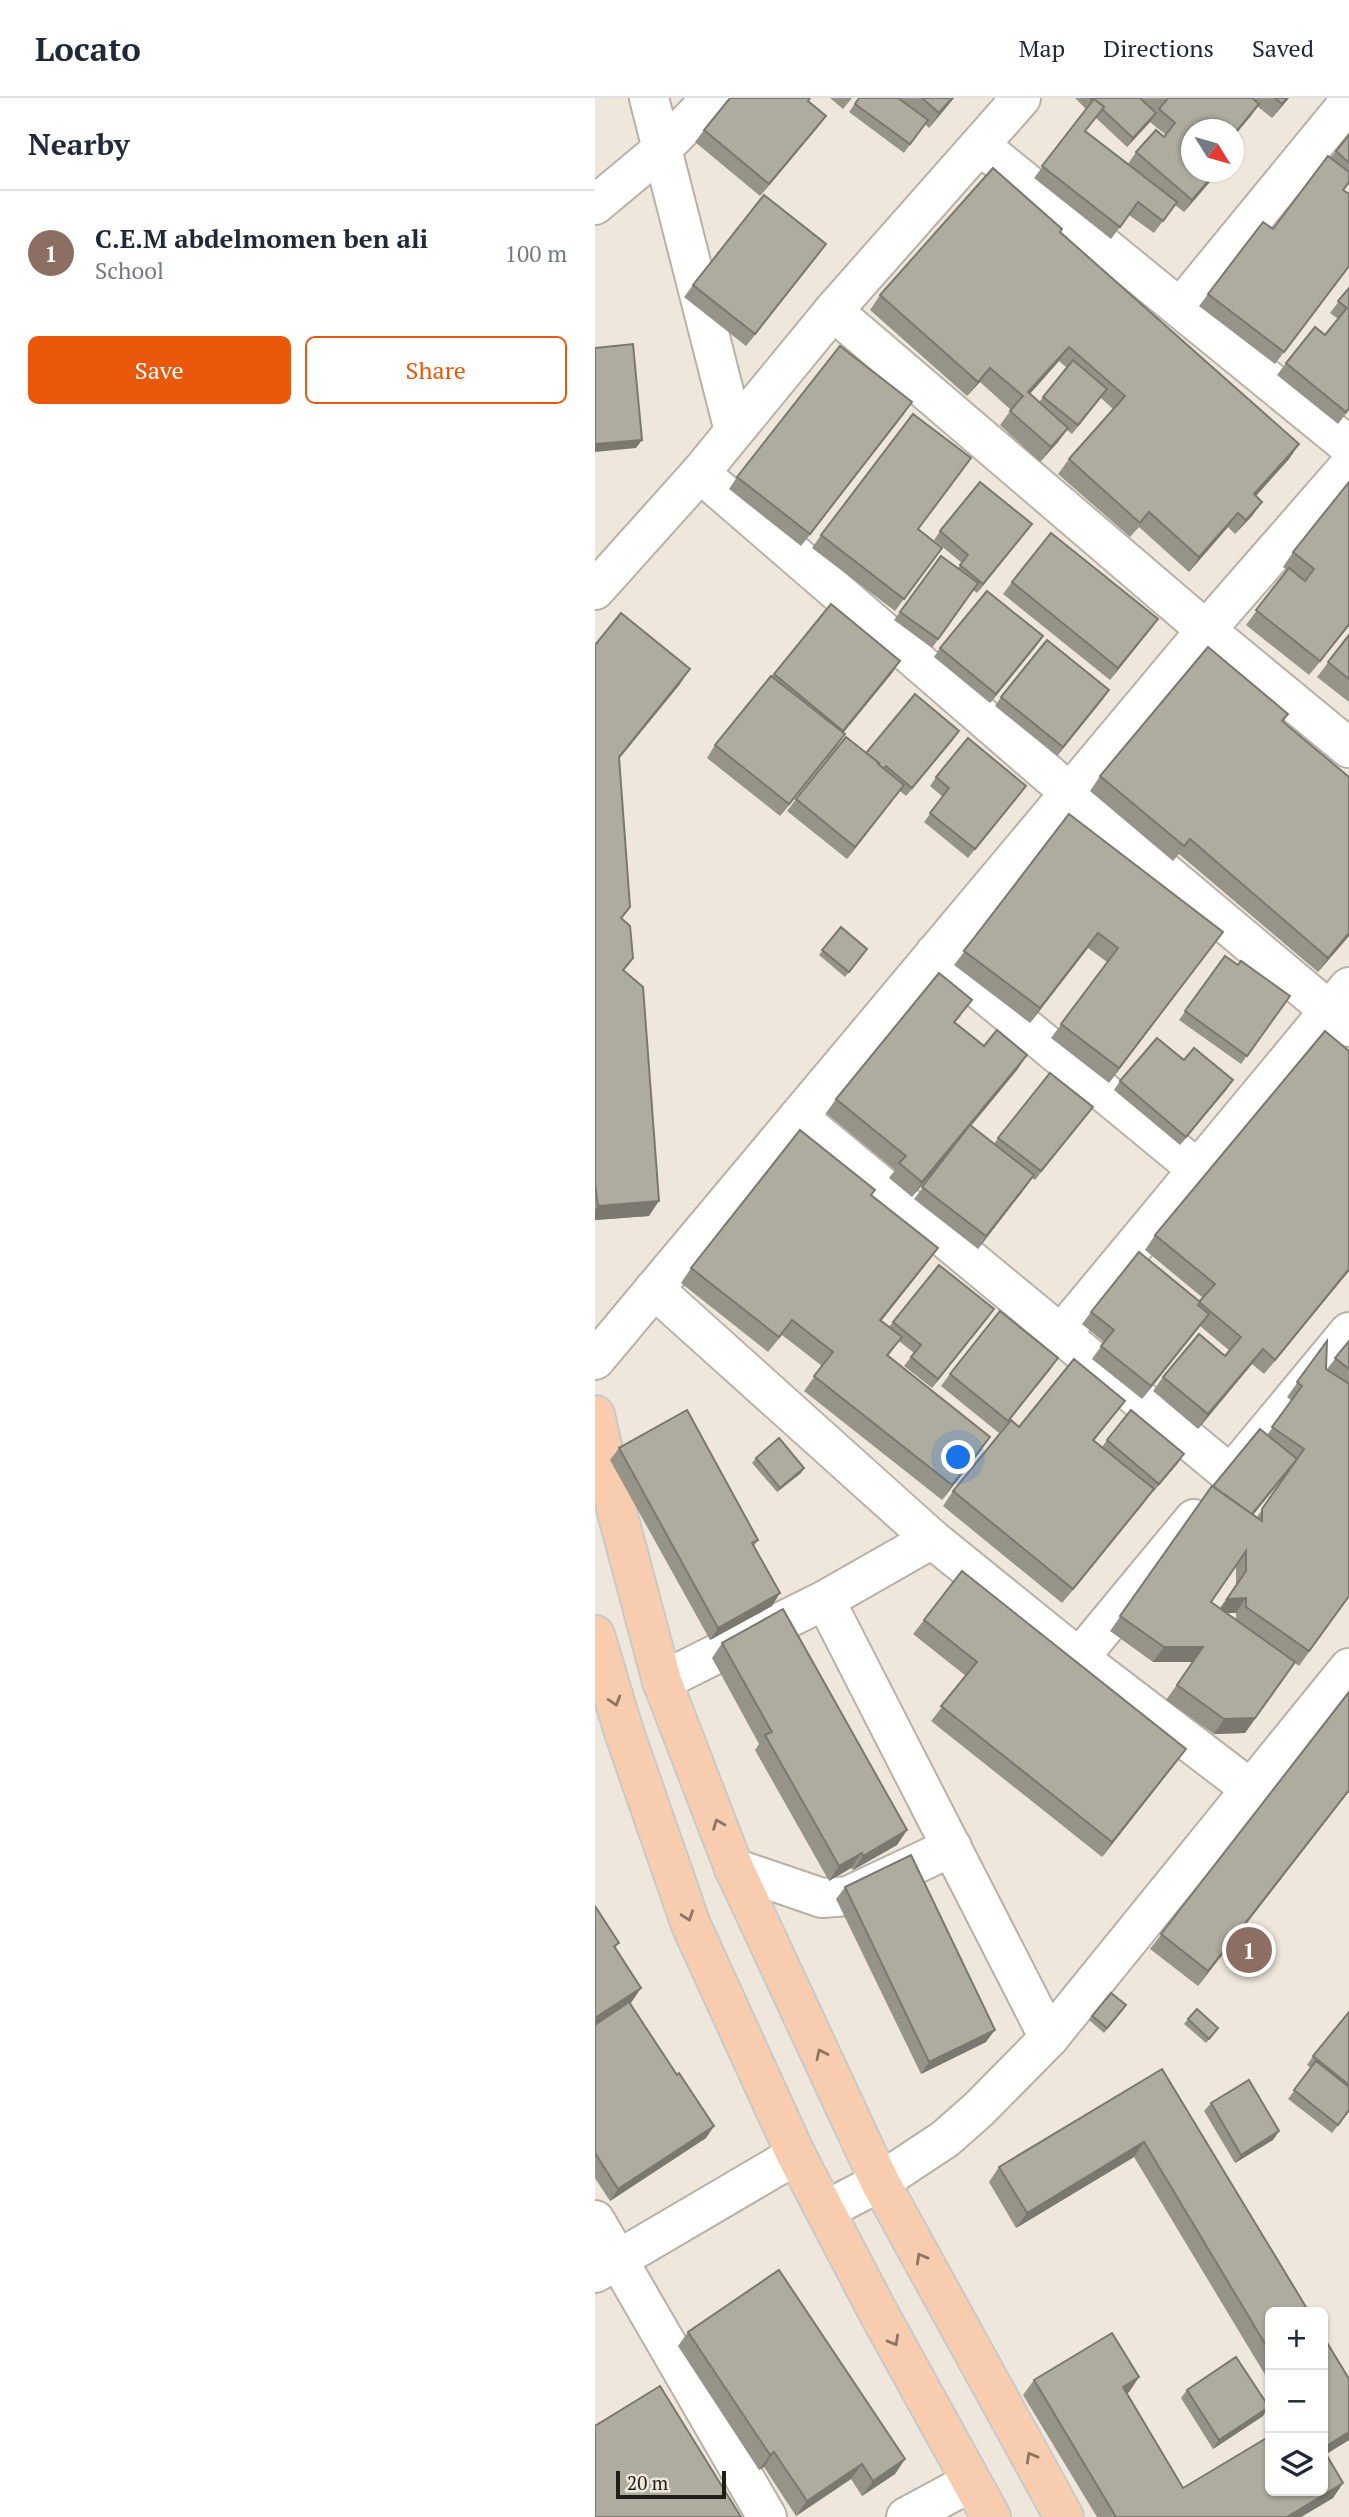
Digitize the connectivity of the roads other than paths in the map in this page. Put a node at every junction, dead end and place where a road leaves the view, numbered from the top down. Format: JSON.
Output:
{"nodes":[{"id":1,"x":649,"y":98,"type":"edge"},
{"id":2,"x":712,"y":98,"type":"edge"},
{"id":3,"x":1021,"y":98,"type":"edge"},
{"id":4,"x":1349,"y":102,"type":"edge"},
{"id":5,"x":981,"y":146,"type":"junction"},
{"id":6,"x":662,"y":149,"type":"junction"},
{"id":7,"x":595,"y":205,"type":"edge"},
{"id":8,"x":1180,"y":308,"type":"junction"},
{"id":9,"x":834,"y":311,"type":"junction"},
{"id":10,"x":734,"y":431,"type":"junction"},
{"id":11,"x":1349,"y":446,"type":"edge"},
{"id":12,"x":1349,"y":466,"type":"edge"},
{"id":13,"x":700,"y":473,"type":"junction"},
{"id":14,"x":595,"y":590,"type":"edge"},
{"id":15,"x":1206,"y":630,"type":"junction"},
{"id":16,"x":1349,"y":748,"type":"edge"},
{"id":17,"x":1069,"y":792,"type":"junction"},
{"id":18,"x":935,"y":953,"type":"junction"},
{"id":19,"x":1342,"y":1008,"type":"edge"},
{"id":20,"x":798,"y":1116,"type":"junction"},
{"id":21,"x":1197,"y":1169,"type":"junction"},
{"id":22,"x":654,"y":1290,"type":"junction"},
{"id":23,"x":1349,"y":1332,"type":"edge"},
{"id":24,"x":1061,"y":1334,"type":"junction"},
{"id":25,"x":595,"y":1360,"type":"edge"},
{"id":26,"x":595,"y":1415,"type":"edge"},
{"id":27,"x":1230,"y":1475,"type":"junction"},
{"id":28,"x":932,"y":1539,"type":"junction"},
{"id":29,"x":825,"y":1600,"type":"junction"},
{"id":30,"x":595,"y":1635,"type":"edge"},
{"id":31,"x":1079,"y":1658,"type":"junction"},
{"id":32,"x":1349,"y":1668,"type":"edge"},
{"id":33,"x":662,"y":1681,"type":"junction"},
{"id":34,"x":1252,"y":1790,"type":"junction"},
{"id":35,"x":952,"y":1847,"type":"junction"},
{"id":36,"x":734,"y":1868,"type":"junction"},
{"id":37,"x":1049,"y":2038,"type":"junction"},
{"id":38,"x":796,"y":2155,"type":"junction"},
{"id":39,"x":880,"y":2182,"type":"junction"},
{"id":40,"x":826,"y":2210,"type":"junction"},
{"id":41,"x":595,"y":2220,"type":"edge"},
{"id":42,"x":607,"y":2266,"type":"edge"},
{"id":43,"x":971,"y":2482,"type":"junction"},
{"id":44,"x":768,"y":2517,"type":"edge"},
{"id":45,"x":906,"y":2517,"type":"edge"},
{"id":46,"x":991,"y":2517,"type":"edge"},
{"id":47,"x":1063,"y":2517,"type":"edge"}],
"edges":[{"from":1,"to":6,"type":"street"},
{"from":2,"to":6,"type":"street"},
{"from":3,"to":5,"type":"street"},
{"from":4,"to":8,"type":"street"},
{"from":5,"to":8,"type":"street"},
{"from":5,"to":9,"type":"street"},
{"from":6,"to":7,"type":"street"},
{"from":6,"to":10,"type":"street"},
{"from":8,"to":11,"type":"street"},
{"from":9,"to":10,"type":"street"},
{"from":9,"to":15,"type":"street"},
{"from":10,"to":13,"type":"street"},
{"from":12,"to":15,"type":"street"},
{"from":13,"to":14,"type":"street"},
{"from":13,"to":17,"type":"street"},
{"from":15,"to":16,"type":"street"},
{"from":15,"to":17,"type":"street"},
{"from":17,"to":18,"type":"street"},
{"from":17,"to":19,"type":"street"},
{"from":18,"to":20,"type":"street"},
{"from":18,"to":21,"type":"street"},
{"from":19,"to":21,"type":"street"},
{"from":20,"to":22,"type":"street"},
{"from":20,"to":24,"type":"street"},
{"from":21,"to":24,"type":"street"},
{"from":22,"to":25,"type":"street"},
{"from":22,"to":28,"type":"street"},
{"from":23,"to":27,"type":"street"},
{"from":24,"to":27,"type":"street"},
{"from":26,"to":33,"type":"main road"},
{"from":27,"to":31,"type":"street"},
{"from":28,"to":29,"type":"street"},
{"from":28,"to":31,"type":"street"},
{"from":29,"to":33,"type":"street"},
{"from":29,"to":35,"type":"street"},
{"from":30,"to":38,"type":"main road","one_way":true},
{"from":31,"to":34,"type":"street"},
{"from":32,"to":34,"type":"street"},
{"from":36,"to":33,"type":"main road","one_way":true},
{"from":34,"to":37,"type":"street"},
{"from":35,"to":36,"type":"street"},
{"from":35,"to":37,"type":"street"},
{"from":39,"to":36,"type":"main road","one_way":true},
{"from":37,"to":39,"type":"street"},
{"from":38,"to":40,"type":"main road"},
{"from":38,"to":42,"type":"street"},
{"from":39,"to":40,"type":"street"},
{"from":47,"to":39,"type":"main road","one_way":true},
{"from":40,"to":43,"type":"main road","one_way":true},
{"from":41,"to":42,"type":"street"},
{"from":42,"to":44,"type":"street"},
{"from":43,"to":45,"type":"street"},
{"from":43,"to":46,"type":"main road"}]}
